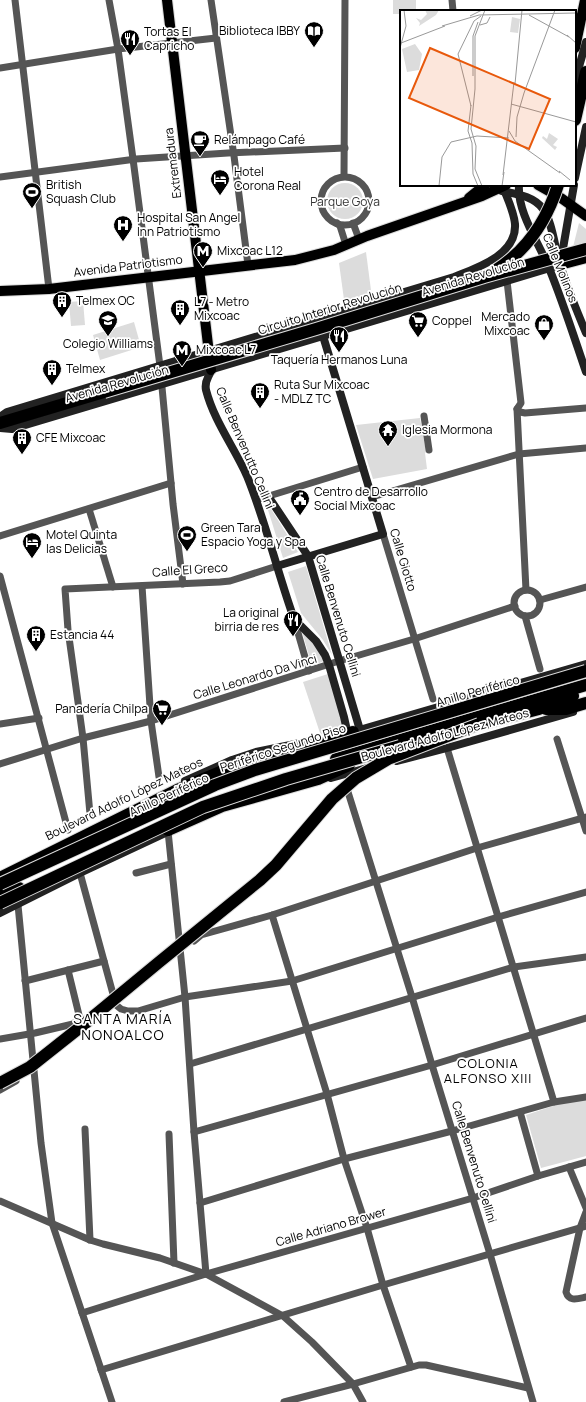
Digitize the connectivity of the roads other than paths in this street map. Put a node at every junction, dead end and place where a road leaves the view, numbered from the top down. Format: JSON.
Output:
{"nodes":[{"id":1,"x":15,"y":0,"type":"edge"},
{"id":2,"x":109,"y":0,"type":"edge"},
{"id":3,"x":167,"y":0,"type":"edge"},
{"id":4,"x":211,"y":0,"type":"edge"},
{"id":5,"x":345,"y":0,"type":"edge"},
{"id":6,"x":452,"y":0,"type":"edge"},
{"id":7,"x":585,"y":0,"type":"edge"},
{"id":8,"x":453,"y":10,"type":"edge"},
{"id":9,"x":216,"y":38,"type":"junction"},
{"id":10,"x":172,"y":42,"type":"junction"},
{"id":11,"x":576,"y":42,"type":"edge"},
{"id":12,"x":586,"y":42,"type":"edge"},
{"id":13,"x":118,"y":49,"type":"junction"},
{"id":14,"x":22,"y":65,"type":"junction"},
{"id":15,"x":0,"y":68,"type":"edge"},
{"id":16,"x":586,"y":72,"type":"edge"},
{"id":17,"x":576,"y":77,"type":"edge"},
{"id":18,"x":576,"y":116,"type":"edge"},
{"id":19,"x":586,"y":130,"type":"edge"},
{"id":20,"x":345,"y":148,"type":"junction"},
{"id":21,"x":234,"y":153,"type":"junction"},
{"id":22,"x":186,"y":156,"type":"junction"},
{"id":23,"x":133,"y":159,"type":"junction"},
{"id":24,"x":35,"y":173,"type":"junction"},
{"id":25,"x":576,"y":174,"type":"edge"},
{"id":26,"x":344,"y":176,"type":"junction"},
{"id":27,"x":0,"y":177,"type":"edge"},
{"id":28,"x":485,"y":186,"type":"edge"},
{"id":29,"x":519,"y":186,"type":"edge"},
{"id":30,"x":540,"y":186,"type":"edge"},
{"id":31,"x":558,"y":186,"type":"edge"},
{"id":32,"x":574,"y":186,"type":"edge"},
{"id":33,"x":503,"y":189,"type":"edge"},
{"id":34,"x":519,"y":195,"type":"junction"},
{"id":35,"x":465,"y":202,"type":"junction"},
{"id":36,"x":570,"y":203,"type":"junction"},
{"id":37,"x":586,"y":216,"type":"edge"},
{"id":38,"x":337,"y":223,"type":"junction"},
{"id":39,"x":353,"y":224,"type":"junction"},
{"id":40,"x":359,"y":239,"type":"junction"},
{"id":41,"x":346,"y":245,"type":"junction"},
{"id":42,"x":586,"y":249,"type":"edge"},
{"id":43,"x":586,"y":258,"type":"edge"},
{"id":44,"x":560,"y":265,"type":"junction"},
{"id":45,"x":248,"y":266,"type":"junction"},
{"id":46,"x":549,"y":268,"type":"junction"},
{"id":47,"x":200,"y":271,"type":"junction"},
{"id":48,"x":149,"y":276,"type":"junction"},
{"id":49,"x":484,"y":277,"type":"junction"},
{"id":50,"x":507,"y":281,"type":"junction"},
{"id":51,"x":48,"y":289,"type":"junction"},
{"id":52,"x":0,"y":291,"type":"edge"},
{"id":53,"x":586,"y":333,"type":"edge"},
{"id":54,"x":323,"y":336,"type":"junction"},
{"id":55,"x":209,"y":352,"type":"junction"},
{"id":56,"x":160,"y":366,"type":"junction"},
{"id":57,"x":211,"y":370,"type":"junction"},
{"id":58,"x":586,"y":372,"type":"edge"},
{"id":59,"x":163,"y":384,"type":"junction"},
{"id":60,"x":517,"y":408,"type":"junction"},
{"id":61,"x":586,"y":408,"type":"edge"},
{"id":62,"x":424,"y":416,"type":"dead end"},
{"id":63,"x":0,"y":417,"type":"edge"},
{"id":64,"x":0,"y":423,"type":"edge"},
{"id":65,"x":0,"y":428,"type":"edge"},
{"id":66,"x":586,"y":448,"type":"edge"},
{"id":67,"x":430,"y":450,"type":"dead end"},
{"id":68,"x":519,"y":454,"type":"junction"},
{"id":69,"x":363,"y":467,"type":"junction"},
{"id":70,"x":171,"y":483,"type":"junction"},
{"id":71,"x":268,"y":496,"type":"junction"},
{"id":72,"x":372,"y":497,"type":"junction"},
{"id":73,"x":256,"y":500,"type":"junction"},
{"id":74,"x":89,"y":509,"type":"junction"},
{"id":75,"x":382,"y":534,"type":"junction"},
{"id":76,"x":0,"y":536,"type":"edge"},
{"id":77,"x":308,"y":556,"type":"junction"},
{"id":78,"x":277,"y":566,"type":"junction"},
{"id":79,"x":0,"y":576,"type":"edge"},
{"id":80,"x":183,"y":584,"type":"junction"},
{"id":81,"x":142,"y":586,"type":"junction"},
{"id":82,"x":586,"y":586,"type":"edge"},
{"id":83,"x":113,"y":587,"type":"junction"},
{"id":84,"x":526,"y":590,"type":"junction"},
{"id":85,"x":540,"y":600,"type":"junction"},
{"id":86,"x":514,"y":606,"type":"junction"},
{"id":87,"x":292,"y":613,"type":"junction"},
{"id":88,"x":525,"y":616,"type":"junction"},
{"id":89,"x":414,"y":639,"type":"junction"},
{"id":90,"x":339,"y":661,"type":"junction"},
{"id":91,"x":586,"y":662,"type":"edge"},
{"id":92,"x":329,"y":665,"type":"junction"},
{"id":93,"x":540,"y":669,"type":"dead end"},
{"id":94,"x":309,"y":671,"type":"junction"},
{"id":95,"x":586,"y":671,"type":"edge"},
{"id":96,"x":586,"y":675,"type":"edge"},
{"id":97,"x":586,"y":685,"type":"edge"},
{"id":98,"x":586,"y":692,"type":"edge"},
{"id":99,"x":433,"y":699,"type":"dead end"},
{"id":100,"x":586,"y":703,"type":"edge"},
{"id":101,"x":586,"y":708,"type":"edge"},
{"id":102,"x":539,"y":709,"type":"junction"},
{"id":103,"x":39,"y":718,"type":"junction"},
{"id":104,"x":152,"y":721,"type":"junction"},
{"id":105,"x":0,"y":724,"type":"edge"},
{"id":106,"x":479,"y":724,"type":"junction"},
{"id":107,"x":355,"y":734,"type":"junction"},
{"id":108,"x":83,"y":738,"type":"junction"},
{"id":109,"x":557,"y":739,"type":"dead end"},
{"id":110,"x":400,"y":746,"type":"junction"},
{"id":111,"x":447,"y":748,"type":"junction"},
{"id":112,"x":47,"y":750,"type":"junction"},
{"id":113,"x":392,"y":762,"type":"junction"},
{"id":114,"x":0,"y":764,"type":"edge"},
{"id":115,"x":159,"y":777,"type":"dead end"},
{"id":116,"x":90,"y":814,"type":"dead end"},
{"id":117,"x":584,"y":817,"type":"edge"},
{"id":118,"x":68,"y":830,"type":"dead end"},
{"id":119,"x":586,"y":831,"type":"edge"},
{"id":120,"x":168,"y":832,"type":"junction"},
{"id":121,"x":477,"y":848,"type":"junction"},
{"id":122,"x":171,"y":864,"type":"junction"},
{"id":123,"x":80,"y":873,"type":"junction"},
{"id":124,"x":136,"y":873,"type":"dead end"},
{"id":125,"x":0,"y":874,"type":"edge"},
{"id":126,"x":0,"y":878,"type":"edge"},
{"id":127,"x":376,"y":880,"type":"junction"},
{"id":128,"x":0,"y":884,"type":"edge"},
{"id":129,"x":0,"y":889,"type":"edge"},
{"id":130,"x":13,"y":891,"type":"junction"},
{"id":131,"x":586,"y":892,"type":"edge"},
{"id":132,"x":0,"y":896,"type":"edge"},
{"id":133,"x":0,"y":903,"type":"edge"},
{"id":134,"x":18,"y":905,"type":"junction"},
{"id":135,"x":0,"y":913,"type":"edge"},
{"id":136,"x":272,"y":915,"type":"junction"},
{"id":137,"x":498,"y":918,"type":"junction"},
{"id":138,"x":397,"y":948,"type":"junction"},
{"id":139,"x":180,"y":952,"type":"junction"},
{"id":140,"x":586,"y":957,"type":"edge"},
{"id":141,"x":104,"y":961,"type":"junction"},
{"id":142,"x":514,"y":967,"type":"junction"},
{"id":143,"x":68,"y":970,"type":"junction"},
{"id":144,"x":24,"y":981,"type":"junction"},
{"id":145,"x":292,"y":981,"type":"junction"},
{"id":146,"x":185,"y":997,"type":"junction"},
{"id":147,"x":412,"y":997,"type":"junction"},
{"id":148,"x":116,"y":1005,"type":"junction"},
{"id":149,"x":586,"y":1018,"type":"edge"},
{"id":150,"x":307,"y":1029,"type":"junction"},
{"id":151,"x":534,"y":1033,"type":"junction"},
{"id":152,"x":30,"y":1034,"type":"junction"},
{"id":153,"x":0,"y":1039,"type":"edge"},
{"id":154,"x":190,"y":1064,"type":"junction"},
{"id":155,"x":432,"y":1065,"type":"junction"},
{"id":156,"x":34,"y":1071,"type":"junction"},
{"id":157,"x":0,"y":1083,"type":"edge"},
{"id":158,"x":0,"y":1090,"type":"edge"},
{"id":159,"x":327,"y":1094,"type":"junction"},
{"id":160,"x":586,"y":1097,"type":"edge"},
{"id":161,"x":554,"y":1102,"type":"junction"},
{"id":162,"x":520,"y":1112,"type":"junction"},
{"id":163,"x":86,"y":1129,"type":"dead end"},
{"id":164,"x":452,"y":1131,"type":"junction"},
{"id":165,"x":194,"y":1132,"type":"junction"},
{"id":166,"x":169,"y":1134,"type":"dead end"},
{"id":167,"x":344,"y":1159,"type":"junction"},
{"id":168,"x":586,"y":1162,"type":"edge"},
{"id":169,"x":570,"y":1167,"type":"junction"},
{"id":170,"x":538,"y":1176,"type":"junction"},
{"id":171,"x":473,"y":1198,"type":"junction"},
{"id":172,"x":0,"y":1201,"type":"edge"},
{"id":173,"x":200,"y":1203,"type":"junction"},
{"id":174,"x":586,"y":1208,"type":"edge"},
{"id":175,"x":586,"y":1212,"type":"edge"},
{"id":176,"x":52,"y":1223,"type":"junction"},
{"id":177,"x":583,"y":1227,"type":"edge"},
{"id":178,"x":367,"y":1228,"type":"junction"},
{"id":179,"x":90,"y":1240,"type":"junction"},
{"id":180,"x":490,"y":1254,"type":"junction"},
{"id":181,"x":174,"y":1263,"type":"junction"},
{"id":182,"x":206,"y":1274,"type":"junction"},
{"id":183,"x":383,"y":1285,"type":"junction"},
{"id":184,"x":586,"y":1297,"type":"edge"},
{"id":185,"x":82,"y":1313,"type":"junction"},
{"id":186,"x":283,"y":1316,"type":"junction"},
{"id":187,"x":411,"y":1367,"type":"junction"},
{"id":188,"x":101,"y":1370,"type":"junction"},
{"id":189,"x":354,"y":1384,"type":"junction"},
{"id":190,"x":528,"y":1388,"type":"junction"},
{"id":191,"x":112,"y":1402,"type":"edge"},
{"id":192,"x":284,"y":1402,"type":"edge"},
{"id":193,"x":363,"y":1402,"type":"edge"},
{"id":194,"x":532,"y":1402,"type":"edge"}],
"edges":[{"from":1,"to":14,"type":"street"},
{"from":2,"to":13,"type":"street"},
{"from":3,"to":10,"type":"main road","name":"Extremadura"},
{"from":4,"to":9,"type":"street"},
{"from":5,"to":20,"type":"street"},
{"from":6,"to":8,"type":"street"},
{"from":7,"to":11,"type":"main road"},
{"from":9,"to":10,"type":"street"},
{"from":9,"to":21,"type":"street"},
{"from":10,"to":13,"type":"street"},
{"from":10,"to":22,"type":"main road","name":"Extremadura"},
{"from":12,"to":17,"type":"main road"},
{"from":13,"to":14,"type":"street"},
{"from":13,"to":23,"type":"street"},
{"from":14,"to":15,"type":"street"},
{"from":14,"to":24,"type":"street"},
{"from":16,"to":18,"type":"highway"},
{"from":19,"to":25,"type":"main road"},
{"from":20,"to":21,"type":"street"},
{"from":20,"to":26,"type":"street"},
{"from":21,"to":22,"type":"street"},
{"from":21,"to":45,"type":"street"},
{"from":22,"to":23,"type":"street"},
{"from":22,"to":47,"type":"main road","name":"Extremadura"},
{"from":23,"to":24,"type":"street"},
{"from":23,"to":48,"type":"street"},
{"from":24,"to":27,"type":"street"},
{"from":24,"to":51,"type":"street"},
{"from":26,"to":38,"type":"street"},
{"from":26,"to":39,"type":"street"},
{"from":28,"to":35,"type":"main road","name":"Avenida Patriotismo"},
{"from":29,"to":34,"type":"main road","name":"Calle Molinos"},
{"from":30,"to":36,"type":"main road"},
{"from":31,"to":49,"type":"highway","bridge":true},
{"from":32,"to":36,"type":"main road"},
{"from":33,"to":34,"type":"main road","name":"Calle Molinos"},
{"from":33,"to":35,"type":"main road","name":"Avenida Patriotismo"},
{"from":33,"to":55,"type":"main road","name":"Avenida Revolución"},
{"from":34,"to":44,"type":"main road","name":"Calle Molinos"},
{"from":34,"to":46,"type":"main road","name":"Calle Molinos"},
{"from":35,"to":40,"type":"main road","name":"Avenida Patriotismo"},
{"from":36,"to":37,"type":"main road"},
{"from":36,"to":44,"type":"main road"},
{"from":38,"to":39,"type":"street"},
{"from":38,"to":41,"type":"street"},
{"from":39,"to":40,"type":"street"},
{"from":40,"to":41,"type":"main road","name":"Avenida Patriotismo"},
{"from":41,"to":45,"type":"main road","name":"Avenida Patriotismo"},
{"from":42,"to":49,"type":"highway","bridge":true},
{"from":43,"to":44,"type":"main road","name":"Avenida Revolución"},
{"from":44,"to":46,"type":"main road","name":"Avenida Revolución"},
{"from":44,"to":53,"type":"main road","name":"Calle Molinos"},
{"from":45,"to":47,"type":"main road","name":"Avenida Patriotismo"},
{"from":46,"to":50,"type":"main road","name":"Avenida Revolución"},
{"from":46,"to":58,"type":"main road","name":"Calle Molinos"},
{"from":47,"to":48,"type":"main road","name":"Avenida Patriotismo"},
{"from":47,"to":55,"type":"main road","name":"Extremadura"},
{"from":48,"to":51,"type":"main road","name":"Avenida Patriotismo"},
{"from":48,"to":56,"type":"street"},
{"from":49,"to":64,"type":"highway","name":"Circuito Interior Revolución","bridge":true},
{"from":50,"to":54,"type":"main road","name":"Avenida Revolución"},
{"from":50,"to":60,"type":"street"},
{"from":51,"to":52,"type":"main road","name":"Avenida Patriotismo"},
{"from":54,"to":57,"type":"main road","name":"Avenida Revolución"},
{"from":54,"to":69,"type":"main road","name":"Calle Giotto"},
{"from":55,"to":56,"type":"main road","name":"Avenida Revolución"},
{"from":55,"to":57,"type":"main road","name":"Extremadura"},
{"from":56,"to":59,"type":"street"},
{"from":56,"to":63,"type":"main road","name":"Avenida Revolución"},
{"from":57,"to":59,"type":"main road","name":"Avenida Revolución"},
{"from":57,"to":73,"type":"main road","name":"Calle Benvenutto Cellini"},
{"from":59,"to":65,"type":"main road","name":"Avenida Revolución"},
{"from":59,"to":70,"type":"street"},
{"from":60,"to":61,"type":"street"},
{"from":60,"to":68,"type":"street"},
{"from":62,"to":67,"type":"street"},
{"from":66,"to":68,"type":"street"},
{"from":68,"to":72,"type":"street"},
{"from":68,"to":84,"type":"street"},
{"from":69,"to":71,"type":"street"},
{"from":69,"to":72,"type":"main road","name":"Calle Giotto"},
{"from":70,"to":74,"type":"street"},
{"from":70,"to":80,"type":"street"},
{"from":71,"to":73,"type":"street"},
{"from":71,"to":77,"type":"main road","name":"Calle Benvenuto Cellini"},
{"from":72,"to":75,"type":"main road","name":"Calle Giotto"},
{"from":73,"to":78,"type":"main road","name":"Calle Benvenutto Cellini"},
{"from":74,"to":76,"type":"street"},
{"from":74,"to":83,"type":"street"},
{"from":75,"to":77,"type":"main road","name":"Calle El Greco"},
{"from":75,"to":89,"type":"street","name":"Calle Giotto"},
{"from":77,"to":78,"type":"main road","name":"Calle El Greco"},
{"from":77,"to":90,"type":"main road","name":"Calle Benvenuto Cellini"},
{"from":78,"to":80,"type":"street","name":"Calle El Greco"},
{"from":78,"to":87,"type":"main road","name":"Calle Benvenutto Cellini"},
{"from":79,"to":103,"type":"street"},
{"from":80,"to":81,"type":"street","name":"Calle El Greco"},
{"from":81,"to":83,"type":"street","name":"Calle El Greco"},
{"from":81,"to":104,"type":"street"},
{"from":82,"to":85,"type":"street"},
{"from":83,"to":108,"type":"street","name":"Calle El Greco"},
{"from":84,"to":85,"type":"street"},
{"from":84,"to":86,"type":"street"},
{"from":85,"to":88,"type":"street"},
{"from":86,"to":88,"type":"street"},
{"from":86,"to":89,"type":"street","name":"Calle Leonardo Da Vinci"},
{"from":87,"to":92,"type":"main road","name":"Calle Benvenutto Cellini"},
{"from":87,"to":94,"type":"street"},
{"from":88,"to":93,"type":"street"},
{"from":89,"to":90,"type":"street","name":"Calle Leonardo Da Vinci"},
{"from":89,"to":99,"type":"street","name":"Calle Giotto"},
{"from":90,"to":92,"type":"street","name":"Calle Leonardo Da Vinci"},
{"from":90,"to":107,"type":"main road","name":"Calle Benvenuto Cellini"},
{"from":91,"to":107,"type":"main road","name":"Boulevard Adolfo López Mateos"},
{"from":92,"to":94,"type":"street","name":"Calle Leonardo Da Vinci"},
{"from":92,"to":107,"type":"main road","name":"Calle Benvenutto Cellini"},
{"from":94,"to":104,"type":"street","name":"Calle Leonardo Da Vinci"},
{"from":95,"to":128,"type":"highway","name":"Periférico Segundo Piso","bridge":true},
{"from":96,"to":107,"type":"highway","name":"Anillo Periférico"},
{"from":97,"to":130,"type":"highway","name":"Anillo Periférico"},
{"from":98,"to":102,"type":"highway"},
{"from":100,"to":102,"type":"highway"},
{"from":101,"to":111,"type":"main road","name":"Boulevard Adolfo López Mateos"},
{"from":102,"to":106,"type":"highway"},
{"from":103,"to":105,"type":"street"},
{"from":103,"to":112,"type":"street"},
{"from":104,"to":108,"type":"street","name":"Calle Leonardo Da Vinci"},
{"from":104,"to":115,"type":"street"},
{"from":106,"to":110,"type":"highway","bridge":true},
{"from":106,"to":157,"type":"highway","bridge":true},
{"from":107,"to":125,"type":"main road","name":"Boulevard Adolfo López Mateos"},
{"from":107,"to":126,"type":"highway"},
{"from":107,"to":129,"type":"highway","name":"Anillo Periférico"},
{"from":108,"to":112,"type":"street","name":"Calle Leonardo Da Vinci"},
{"from":108,"to":116,"type":"street"},
{"from":109,"to":117,"type":"street"},
{"from":110,"to":130,"type":"highway","bridge":true},
{"from":110,"to":133,"type":"highway","bridge":true},
{"from":111,"to":113,"type":"main road","name":"Boulevard Adolfo López Mateos"},
{"from":111,"to":121,"type":"street"},
{"from":112,"to":114,"type":"street","name":"Calle Leonardo Da Vinci"},
{"from":112,"to":118,"type":"street"},
{"from":113,"to":120,"type":"main road","name":"Boulevard Adolfo López Mateos"},
{"from":113,"to":127,"type":"street","name":"Calle Benvenuto Cellini"},
{"from":117,"to":119,"type":"street"},
{"from":117,"to":121,"type":"street"},
{"from":120,"to":122,"type":"street"},
{"from":120,"to":123,"type":"main road","name":"Boulevard Adolfo López Mateos"},
{"from":121,"to":127,"type":"street"},
{"from":121,"to":137,"type":"street"},
{"from":122,"to":124,"type":"street"},
{"from":122,"to":139,"type":"street"},
{"from":123,"to":134,"type":"main road","name":"Boulevard Adolfo López Mateos"},
{"from":123,"to":141,"type":"street"},
{"from":127,"to":136,"type":"street"},
{"from":127,"to":138,"type":"street","name":"Calle Benvenuto Cellini"},
{"from":130,"to":132,"type":"highway","name":"Anillo Periférico"},
{"from":131,"to":137,"type":"street"},
{"from":134,"to":135,"type":"main road","name":"Boulevard Adolfo López Mateos"},
{"from":134,"to":144,"type":"street"},
{"from":136,"to":139,"type":"street"},
{"from":136,"to":145,"type":"street"},
{"from":137,"to":138,"type":"street"},
{"from":137,"to":142,"type":"street"},
{"from":138,"to":145,"type":"street"},
{"from":138,"to":147,"type":"street","name":"Calle Benvenuto Cellini"},
{"from":139,"to":146,"type":"street"},
{"from":139,"to":148,"type":"street"},
{"from":140,"to":142,"type":"street"},
{"from":141,"to":143,"type":"street"},
{"from":141,"to":148,"type":"street"},
{"from":142,"to":147,"type":"street"},
{"from":142,"to":151,"type":"street"},
{"from":143,"to":144,"type":"street"},
{"from":143,"to":152,"type":"street"},
{"from":144,"to":152,"type":"street"},
{"from":145,"to":146,"type":"street"},
{"from":145,"to":150,"type":"street"},
{"from":146,"to":148,"type":"street"},
{"from":146,"to":154,"type":"street"},
{"from":147,"to":150,"type":"street"},
{"from":147,"to":155,"type":"street","name":"Calle Benvenuto Cellini"},
{"from":148,"to":156,"type":"street"},
{"from":149,"to":151,"type":"street"},
{"from":150,"to":154,"type":"street"},
{"from":150,"to":159,"type":"street"},
{"from":151,"to":155,"type":"street"},
{"from":151,"to":161,"type":"street"},
{"from":152,"to":153,"type":"street"},
{"from":152,"to":156,"type":"street"},
{"from":154,"to":165,"type":"street"},
{"from":155,"to":159,"type":"street"},
{"from":155,"to":164,"type":"street","name":"Calle Benvenuto Cellini"},
{"from":156,"to":158,"type":"street"},
{"from":156,"to":176,"type":"street"},
{"from":159,"to":165,"type":"street"},
{"from":159,"to":167,"type":"street"},
{"from":160,"to":161,"type":"street"},
{"from":161,"to":162,"type":"street"},
{"from":162,"to":164,"type":"street"},
{"from":162,"to":170,"type":"street"},
{"from":163,"to":179,"type":"street"},
{"from":164,"to":167,"type":"street"},
{"from":164,"to":171,"type":"street","name":"Calle Benvenuto Cellini"},
{"from":165,"to":173,"type":"street"},
{"from":166,"to":181,"type":"street"},
{"from":167,"to":173,"type":"street"},
{"from":167,"to":178,"type":"street"},
{"from":168,"to":169,"type":"street","name":"Calle Adriano Brower"},
{"from":169,"to":170,"type":"street","name":"Calle Adriano Brower"},
{"from":169,"to":174,"type":"street"},
{"from":170,"to":171,"type":"street","name":"Calle Adriano Brower"},
{"from":171,"to":178,"type":"street","name":"Calle Adriano Brower"},
{"from":171,"to":180,"type":"street","name":"Calle Benvenuto Cellini"},
{"from":172,"to":176,"type":"street"},
{"from":173,"to":182,"type":"street"},
{"from":175,"to":177,"type":"street"},
{"from":176,"to":179,"type":"street"},
{"from":176,"to":185,"type":"street"},
{"from":177,"to":180,"type":"street"},
{"from":177,"to":184,"type":"street"},
{"from":178,"to":182,"type":"street","name":"Calle Adriano Brower"},
{"from":178,"to":183,"type":"street"},
{"from":179,"to":181,"type":"street"},
{"from":180,"to":183,"type":"street"},
{"from":180,"to":190,"type":"street","name":"Calle Benvenuto Cellini"},
{"from":181,"to":182,"type":"street"},
{"from":182,"to":185,"type":"street","name":"Calle Adriano Brower"},
{"from":182,"to":186,"type":"street"},
{"from":183,"to":186,"type":"street"},
{"from":183,"to":187,"type":"street"},
{"from":185,"to":188,"type":"street"},
{"from":186,"to":188,"type":"street"},
{"from":186,"to":189,"type":"street"},
{"from":187,"to":189,"type":"street"},
{"from":187,"to":190,"type":"street"},
{"from":188,"to":191,"type":"street"},
{"from":189,"to":192,"type":"street"},
{"from":189,"to":193,"type":"street"},
{"from":190,"to":194,"type":"street","name":"Calle Benvenuto Cellini"}]}
